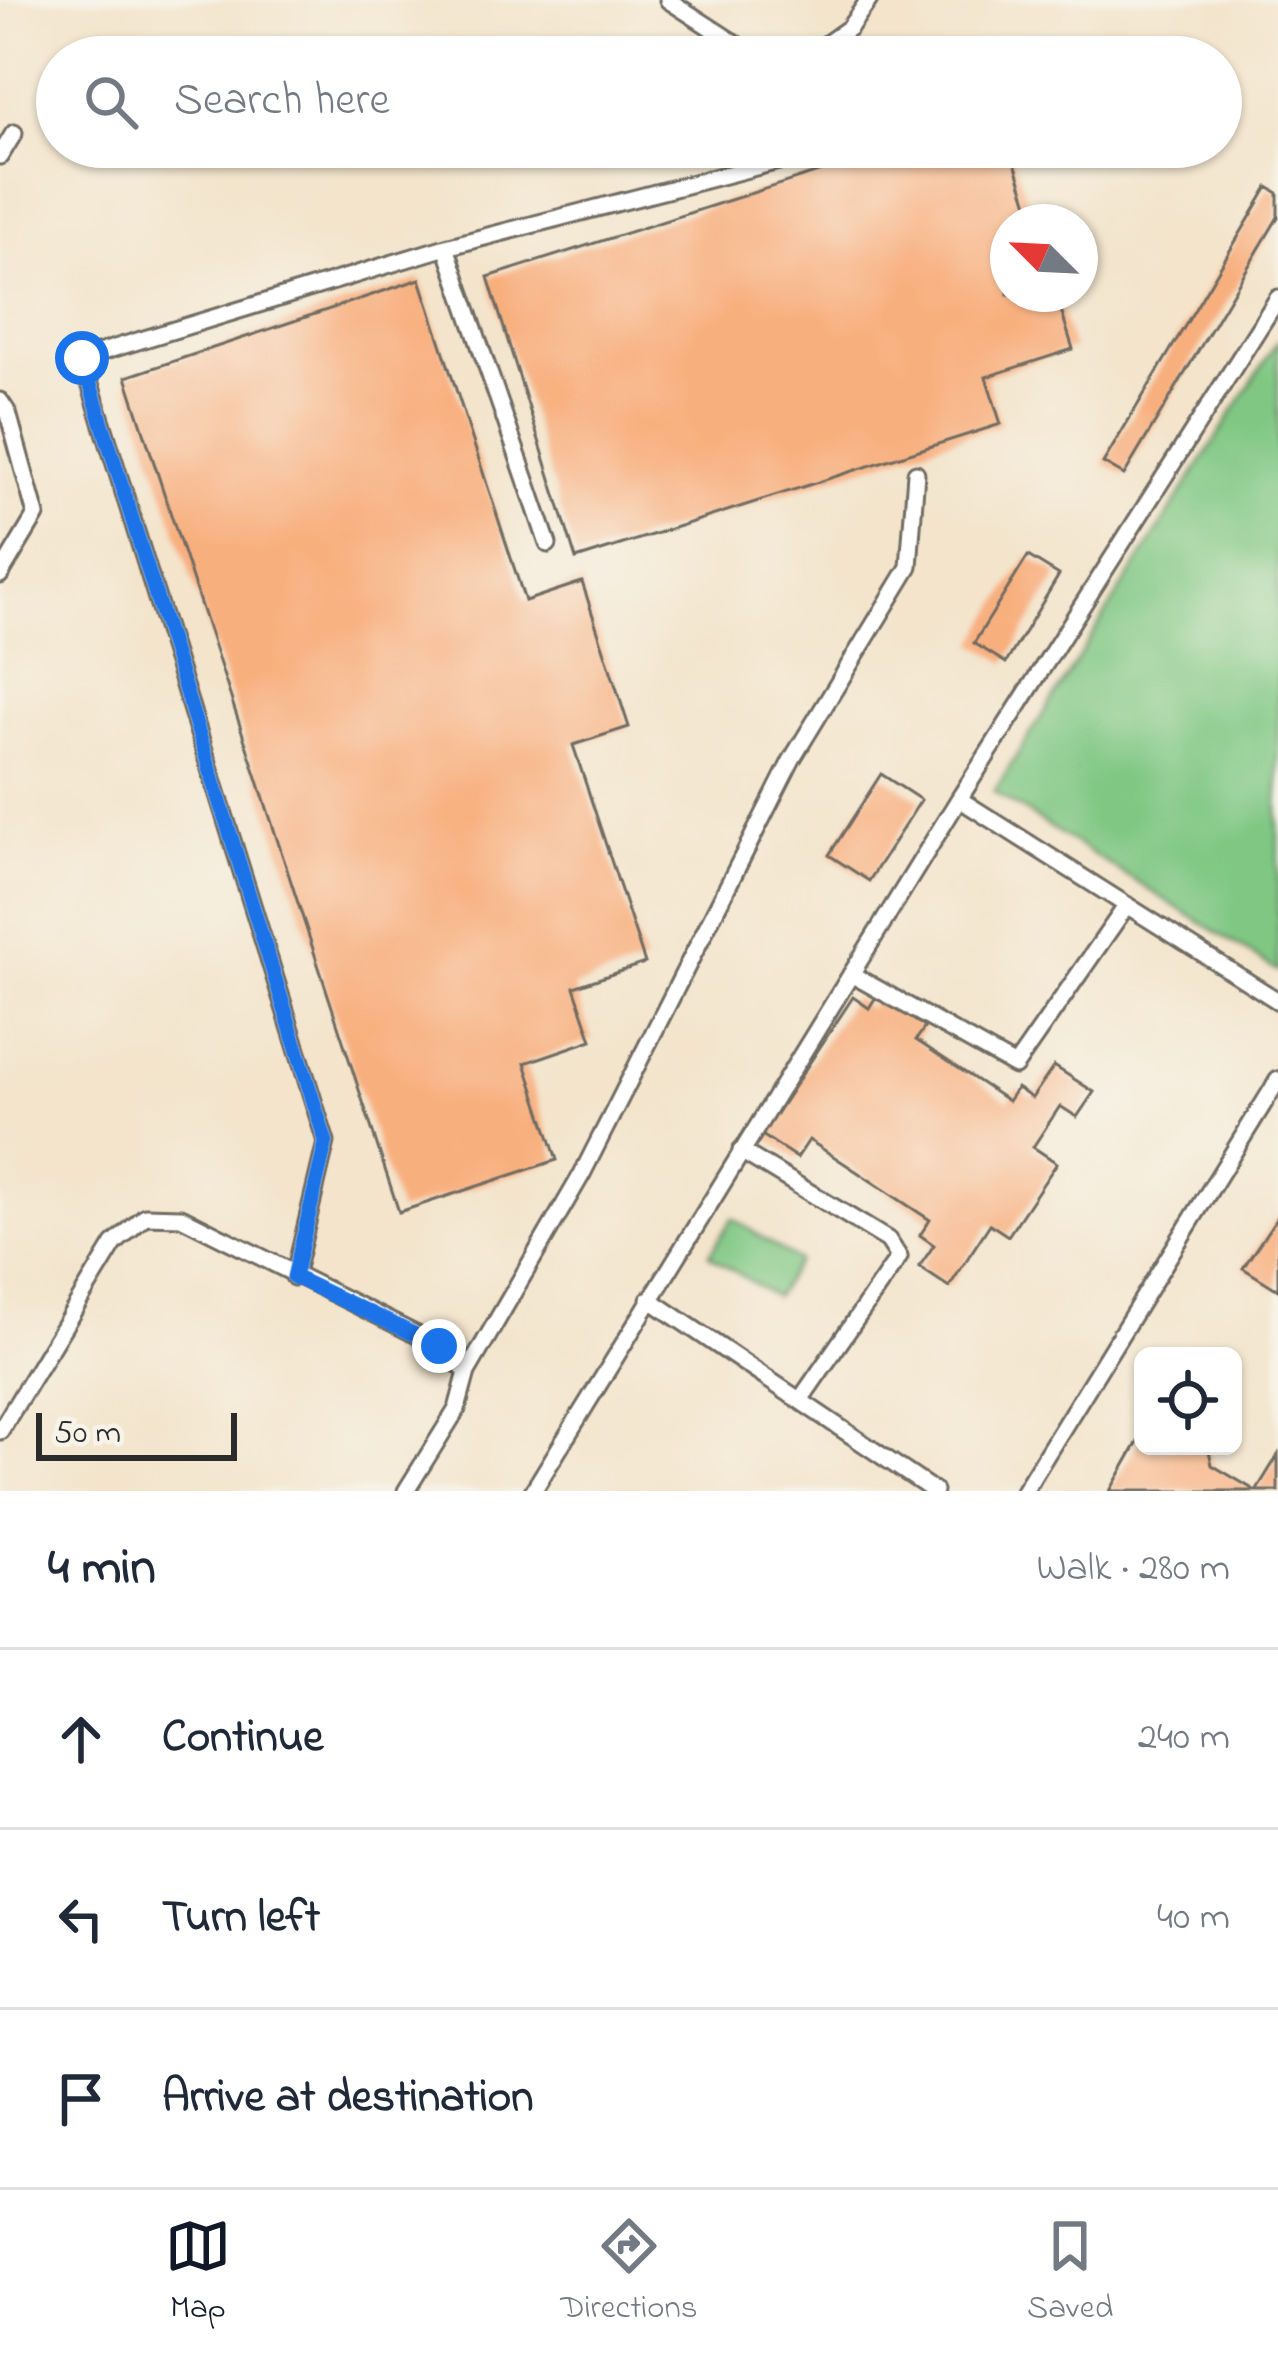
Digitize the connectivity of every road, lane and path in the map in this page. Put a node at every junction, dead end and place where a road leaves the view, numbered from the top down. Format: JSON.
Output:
{"nodes":[{"id":1,"x":668,"y":0,"type":"edge"},
{"id":2,"x":869,"y":0,"type":"edge"},
{"id":3,"x":724,"y":36,"type":"edge"},
{"id":4,"x":838,"y":36,"type":"edge"},
{"id":5,"x":14,"y":134,"type":"dead end"},
{"id":6,"x":0,"y":156,"type":"edge"},
{"id":7,"x":751,"y":168,"type":"edge"},
{"id":8,"x":446,"y":247,"type":"junction"},
{"id":9,"x":1277,"y":303,"type":"edge"},
{"id":10,"x":3,"y":407,"type":"edge"},
{"id":11,"x":916,"y":473,"type":"dead end"},
{"id":12,"x":548,"y":544,"type":"dead end"},
{"id":13,"x":0,"y":574,"type":"edge"},
{"id":14,"x":959,"y":799,"type":"junction"},
{"id":15,"x":1127,"y":905,"type":"junction"},
{"id":16,"x":851,"y":974,"type":"junction"},
{"id":17,"x":1278,"y":1001,"type":"edge"},
{"id":18,"x":1278,"y":1080,"type":"edge"},
{"id":19,"x":741,"y":1151,"type":"junction"},
{"id":20,"x":294,"y":1277,"type":"junction"},
{"id":21,"x":649,"y":1299,"type":"junction"},
{"id":22,"x":467,"y":1372,"type":"junction"},
{"id":23,"x":800,"y":1400,"type":"junction"},
{"id":24,"x":0,"y":1431,"type":"edge"},
{"id":25,"x":406,"y":1491,"type":"edge"},
{"id":26,"x":533,"y":1491,"type":"edge"},
{"id":27,"x":934,"y":1491,"type":"edge"},
{"id":28,"x":1024,"y":1491,"type":"edge"}],
"edges":[{"from":1,"to":3,"type":"lane"},
{"from":2,"to":4,"type":"lane"},
{"from":5,"to":6,"type":"lane"},
{"from":7,"to":8,"type":"lane"},
{"from":8,"to":12,"type":"lane"},
{"from":8,"to":20,"type":"lane"},
{"from":9,"to":14,"type":"lane"},
{"from":10,"to":13,"type":"lane"},
{"from":11,"to":22,"type":"lane"},
{"from":14,"to":15,"type":"lane"},
{"from":14,"to":16,"type":"lane"},
{"from":15,"to":16,"type":"lane"},
{"from":15,"to":17,"type":"lane"},
{"from":16,"to":19,"type":"lane"},
{"from":18,"to":28,"type":"lane"},
{"from":19,"to":21,"type":"lane"},
{"from":19,"to":23,"type":"lane"},
{"from":20,"to":22,"type":"lane"},
{"from":20,"to":24,"type":"lane"},
{"from":21,"to":23,"type":"lane"},
{"from":21,"to":26,"type":"lane"},
{"from":22,"to":25,"type":"lane"},
{"from":23,"to":27,"type":"lane"}]}
